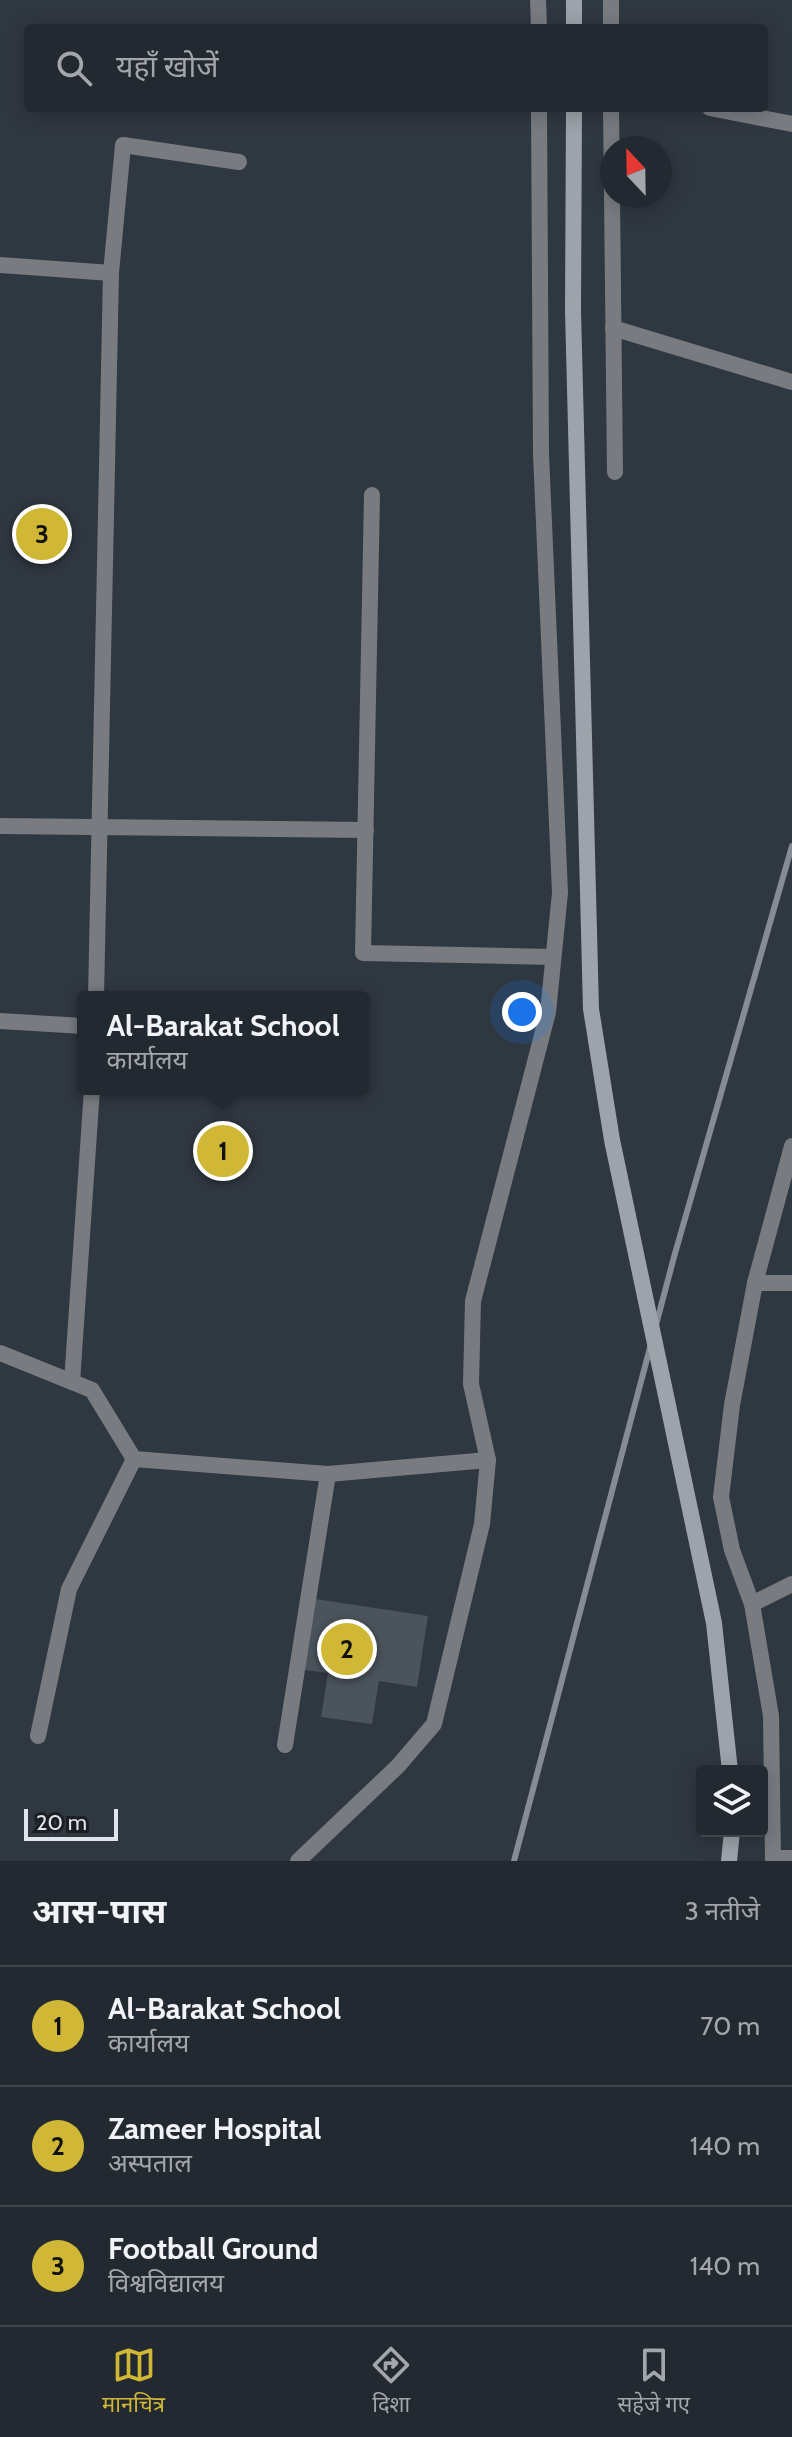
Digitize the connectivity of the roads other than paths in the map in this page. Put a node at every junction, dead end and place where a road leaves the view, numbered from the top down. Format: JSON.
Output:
{"nodes":[{"id":1,"x":538,"y":0,"type":"edge"},
{"id":2,"x":574,"y":0,"type":"edge"},
{"id":3,"x":611,"y":0,"type":"edge"},
{"id":4,"x":539,"y":24,"type":"edge"},
{"id":5,"x":574,"y":24,"type":"edge"},
{"id":6,"x":611,"y":24,"type":"edge"},
{"id":7,"x":539,"y":112,"type":"edge"},
{"id":8,"x":574,"y":112,"type":"edge"},
{"id":9,"x":611,"y":112,"type":"edge"},
{"id":10,"x":730,"y":112,"type":"edge"},
{"id":11,"x":792,"y":124,"type":"edge"},
{"id":12,"x":611,"y":136,"type":"edge"},
{"id":13,"x":239,"y":162,"type":"dead end"},
{"id":14,"x":612,"y":208,"type":"edge"},
{"id":15,"x":0,"y":265,"type":"edge"},
{"id":16,"x":111,"y":273,"type":"junction"},
{"id":17,"x":613,"y":328,"type":"junction"},
{"id":18,"x":792,"y":382,"type":"edge"},
{"id":19,"x":615,"y":472,"type":"dead end"},
{"id":20,"x":372,"y":495,"type":"dead end"},
{"id":21,"x":0,"y":826,"type":"edge"},
{"id":22,"x":99,"y":826,"type":"junction"},
{"id":23,"x":366,"y":830,"type":"junction"},
{"id":24,"x":553,"y":957,"type":"junction"},
{"id":25,"x":96,"y":991,"type":"edge"},
{"id":26,"x":0,"y":1021,"type":"edge"},
{"id":27,"x":77,"y":1026,"type":"edge"},
{"id":28,"x":92,"y":1095,"type":"edge"},
{"id":29,"x":792,"y":1146,"type":"edge"},
{"id":30,"x":755,"y":1283,"type":"junction"},
{"id":31,"x":792,"y":1283,"type":"edge"},
{"id":32,"x":0,"y":1353,"type":"edge"},
{"id":33,"x":72,"y":1382,"type":"junction"},
{"id":34,"x":134,"y":1459,"type":"junction"},
{"id":35,"x":488,"y":1460,"type":"junction"},
{"id":36,"x":328,"y":1474,"type":"junction"},
{"id":37,"x":792,"y":1584,"type":"edge"},
{"id":38,"x":752,"y":1604,"type":"junction"},
{"id":39,"x":38,"y":1736,"type":"dead end"},
{"id":40,"x":285,"y":1745,"type":"dead end"},
{"id":41,"x":729,"y":1765,"type":"edge"},
{"id":42,"x":731,"y":1837,"type":"edge"},
{"id":43,"x":792,"y":1858,"type":"edge"},
{"id":44,"x":774,"y":1860,"type":"edge"},
{"id":45,"x":298,"y":1861,"type":"edge"},
{"id":46,"x":729,"y":1861,"type":"edge"}],
"edges":[{"from":1,"to":4,"type":"street"},
{"from":2,"to":5,"type":"main road"},
{"from":3,"to":6,"type":"street"},
{"from":7,"to":24,"type":"street"},
{"from":8,"to":41,"type":"main road","bridge":true},
{"from":9,"to":12,"type":"street"},
{"from":10,"to":11,"type":"street"},
{"from":13,"to":16,"type":"street"},
{"from":14,"to":17,"type":"street"},
{"from":15,"to":16,"type":"street"},
{"from":16,"to":22,"type":"street"},
{"from":17,"to":18,"type":"street"},
{"from":17,"to":19,"type":"street"},
{"from":20,"to":23,"type":"street"},
{"from":21,"to":22,"type":"street"},
{"from":22,"to":23,"type":"street"},
{"from":22,"to":25,"type":"street"},
{"from":23,"to":24,"type":"street"},
{"from":24,"to":35,"type":"street"},
{"from":26,"to":27,"type":"street"},
{"from":28,"to":33,"type":"street"},
{"from":29,"to":30,"type":"street"},
{"from":30,"to":31,"type":"street"},
{"from":30,"to":38,"type":"street"},
{"from":32,"to":33,"type":"street"},
{"from":33,"to":34,"type":"street"},
{"from":34,"to":36,"type":"street"},
{"from":34,"to":39,"type":"street"},
{"from":35,"to":36,"type":"street"},
{"from":35,"to":45,"type":"street"},
{"from":36,"to":40,"type":"street"},
{"from":37,"to":38,"type":"street"},
{"from":38,"to":44,"type":"street"},
{"from":42,"to":46,"type":"main road"},
{"from":43,"to":44,"type":"street"}]}
